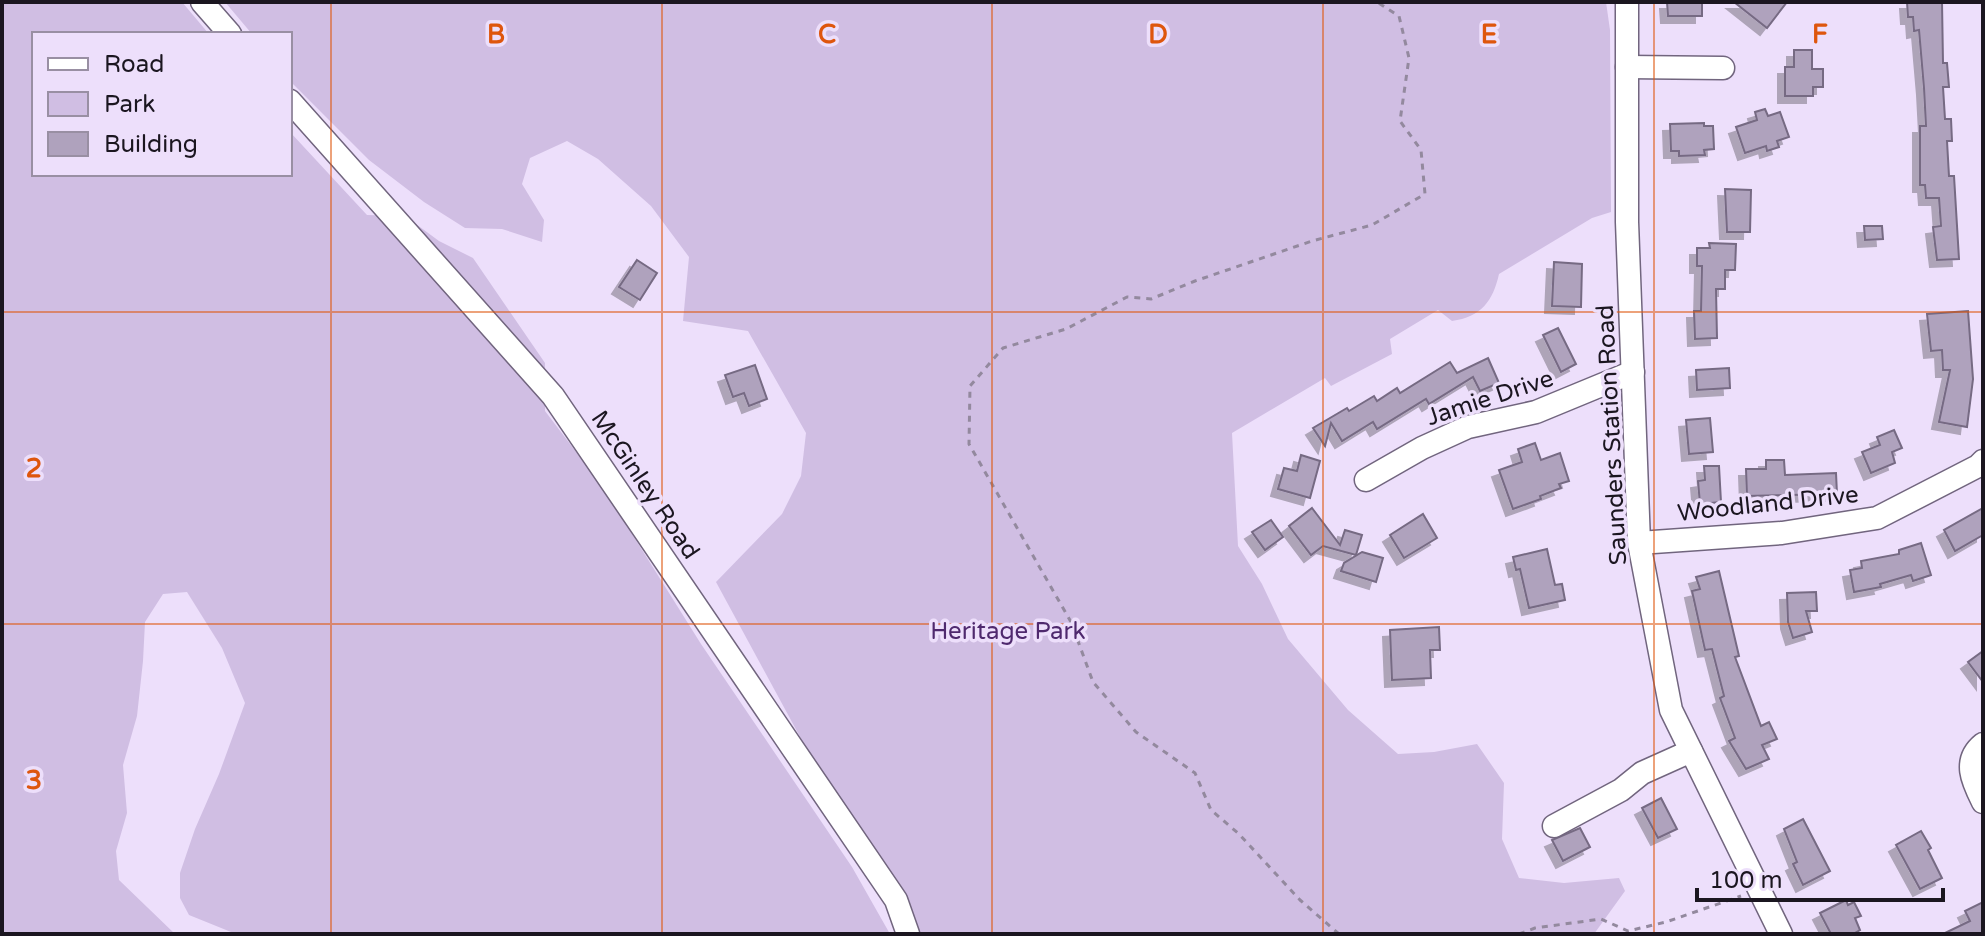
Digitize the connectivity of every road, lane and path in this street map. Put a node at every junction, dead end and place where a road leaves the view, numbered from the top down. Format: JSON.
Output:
{"nodes":[{"id":1,"x":202,"y":2,"type":"edge"},
{"id":2,"x":1377,"y":2,"type":"edge"},
{"id":3,"x":1627,"y":2,"type":"edge"},
{"id":4,"x":228,"y":32,"type":"edge"},
{"id":5,"x":1627,"y":67,"type":"junction"},
{"id":6,"x":1723,"y":68,"type":"dead end"},
{"id":7,"x":292,"y":103,"type":"edge"},
{"id":8,"x":1633,"y":372,"type":"junction"},
{"id":9,"x":1983,"y":461,"type":"edge"},
{"id":10,"x":1366,"y":480,"type":"dead end"},
{"id":11,"x":1639,"y":543,"type":"junction"},
{"id":12,"x":1983,"y":744,"type":"edge"},
{"id":13,"x":1691,"y":751,"type":"junction"},
{"id":14,"x":1983,"y":802,"type":"edge"},
{"id":15,"x":1554,"y":826,"type":"dead end"},
{"id":16,"x":1759,"y":889,"type":"junction"},
{"id":17,"x":908,"y":934,"type":"edge"},
{"id":18,"x":1339,"y":934,"type":"edge"},
{"id":19,"x":1519,"y":934,"type":"edge"},
{"id":20,"x":1781,"y":934,"type":"edge"}],
"edges":[{"from":1,"to":4,"type":"street"},
{"from":2,"to":18,"type":"path"},
{"from":3,"to":5,"type":"street","name":"Saunders Station Road"},
{"from":5,"to":6,"type":"street"},
{"from":5,"to":8,"type":"street","name":"Saunders Station Road"},
{"from":7,"to":17,"type":"street","name":"McGinley Road"},
{"from":8,"to":10,"type":"street","name":"Jamie Drive"},
{"from":8,"to":11,"type":"street","name":"Saunders Station Road"},
{"from":9,"to":11,"type":"street","name":"Woodland Drive"},
{"from":11,"to":13,"type":"street","name":"Saunders Station Road"},
{"from":12,"to":14,"type":"street"},
{"from":13,"to":15,"type":"street"},
{"from":13,"to":16,"type":"street","name":"Saunders Station Road"},
{"from":16,"to":19,"type":"path"},
{"from":16,"to":20,"type":"street","name":"Saunders Station Road"}]}
